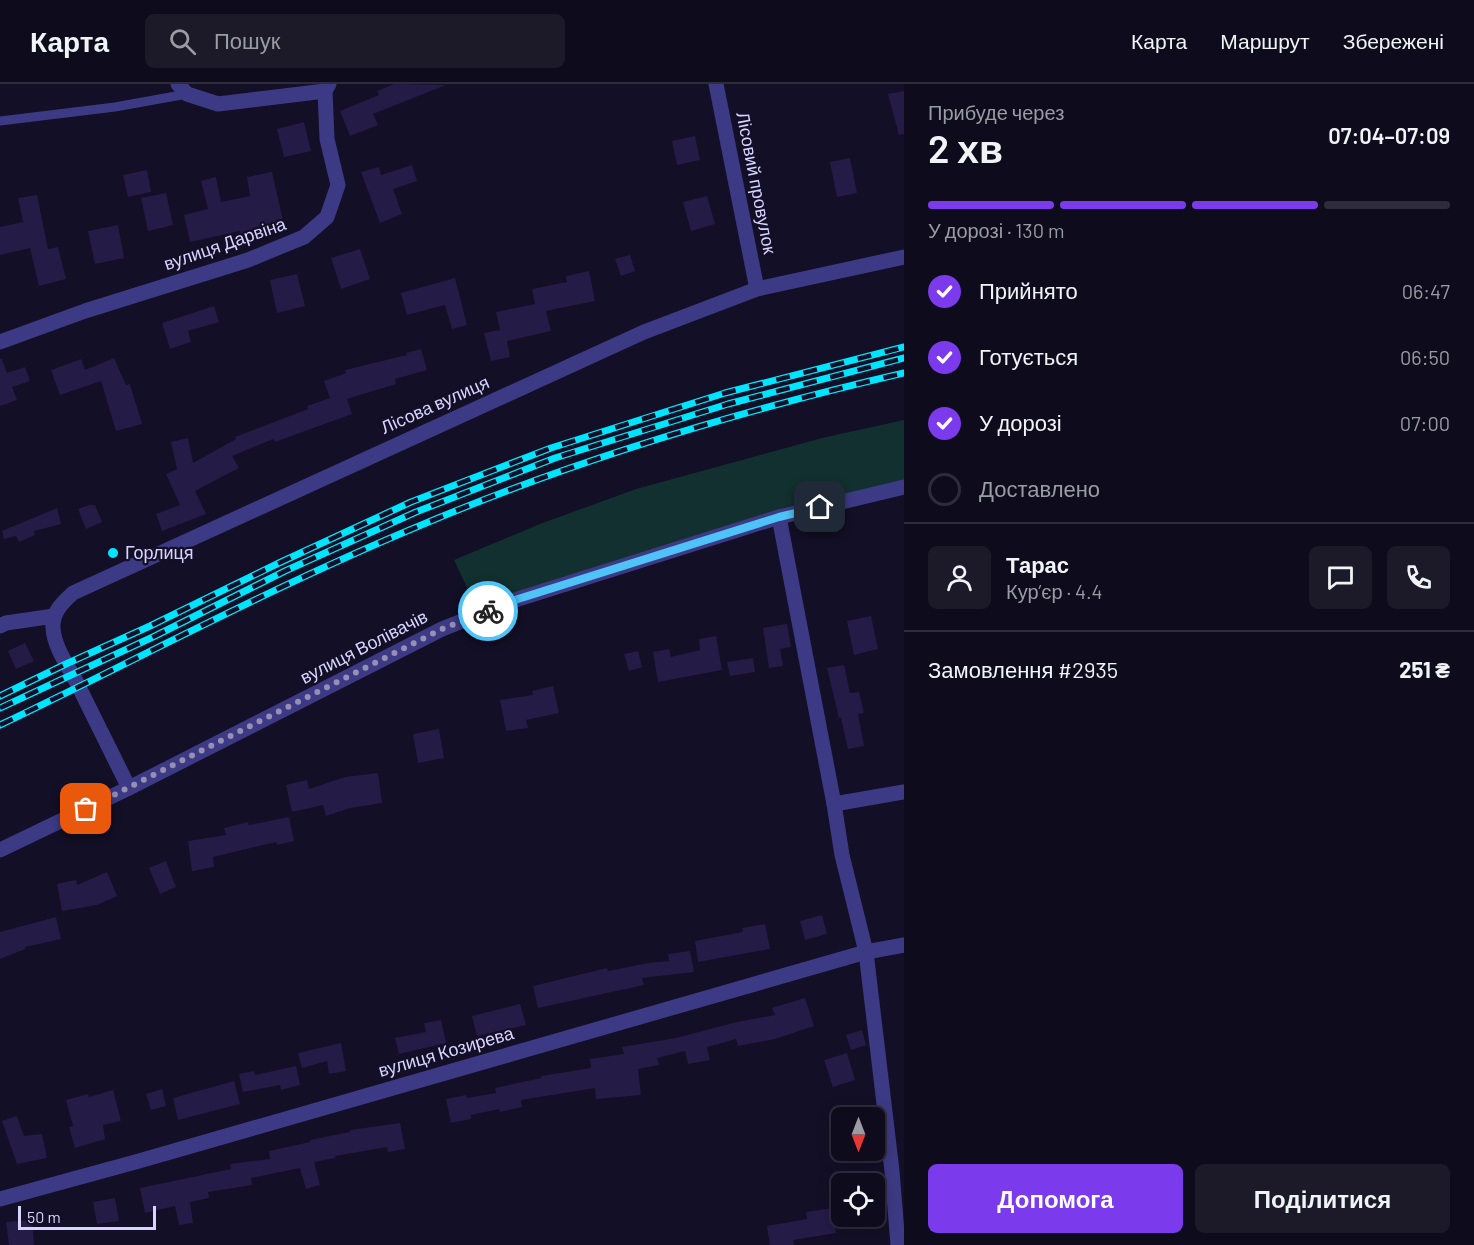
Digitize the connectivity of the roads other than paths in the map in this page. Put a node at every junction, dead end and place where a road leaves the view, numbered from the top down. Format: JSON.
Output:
{"nodes":[{"id":1,"x":716,"y":84,"type":"edge"},
{"id":2,"x":327,"y":88,"type":"edge"},
{"id":3,"x":182,"y":89,"type":"edge"},
{"id":4,"x":0,"y":121,"type":"edge"},
{"id":5,"x":904,"y":257,"type":"edge"},
{"id":6,"x":757,"y":290,"type":"junction"},
{"id":7,"x":0,"y":342,"type":"edge"},
{"id":8,"x":904,"y":487,"type":"edge"},
{"id":9,"x":779,"y":517,"type":"junction"},
{"id":10,"x":54,"y":616,"type":"junction"},
{"id":11,"x":0,"y":626,"type":"edge"},
{"id":12,"x":129,"y":788,"type":"junction"},
{"id":13,"x":904,"y":792,"type":"edge"},
{"id":14,"x":834,"y":804,"type":"junction"},
{"id":15,"x":0,"y":850,"type":"edge"},
{"id":16,"x":904,"y":945,"type":"edge"},
{"id":17,"x":866,"y":952,"type":"junction"},
{"id":18,"x":898,"y":1170,"type":"edge"},
{"id":19,"x":0,"y":1199,"type":"edge"},
{"id":20,"x":897,"y":1242,"type":"edge"}],
"edges":[{"from":1,"to":6,"type":"street","name":"Лісовий провулок"},
{"from":2,"to":3,"type":"street"},
{"from":2,"to":7,"type":"street","name":"вулиця Дарвіна"},
{"from":3,"to":4,"type":"lane"},
{"from":5,"to":6,"type":"street","name":"Лісова вулиця"},
{"from":6,"to":10,"type":"street","name":"Лісова вулиця"},
{"from":8,"to":9,"type":"street","name":"вулиця Волівачів"},
{"from":9,"to":12,"type":"street","name":"вулиця Волівачів"},
{"from":9,"to":14,"type":"street"},
{"from":10,"to":11,"type":"street"},
{"from":10,"to":12,"type":"street"},
{"from":12,"to":15,"type":"street","name":"вулиця Волівачів"},
{"from":13,"to":14,"type":"street"},
{"from":14,"to":17,"type":"street"},
{"from":16,"to":17,"type":"street","name":"вулиця Козирева"},
{"from":17,"to":18,"type":"street"},
{"from":17,"to":19,"type":"street","name":"вулиця Козирева"},
{"from":18,"to":20,"type":"street"}]}
